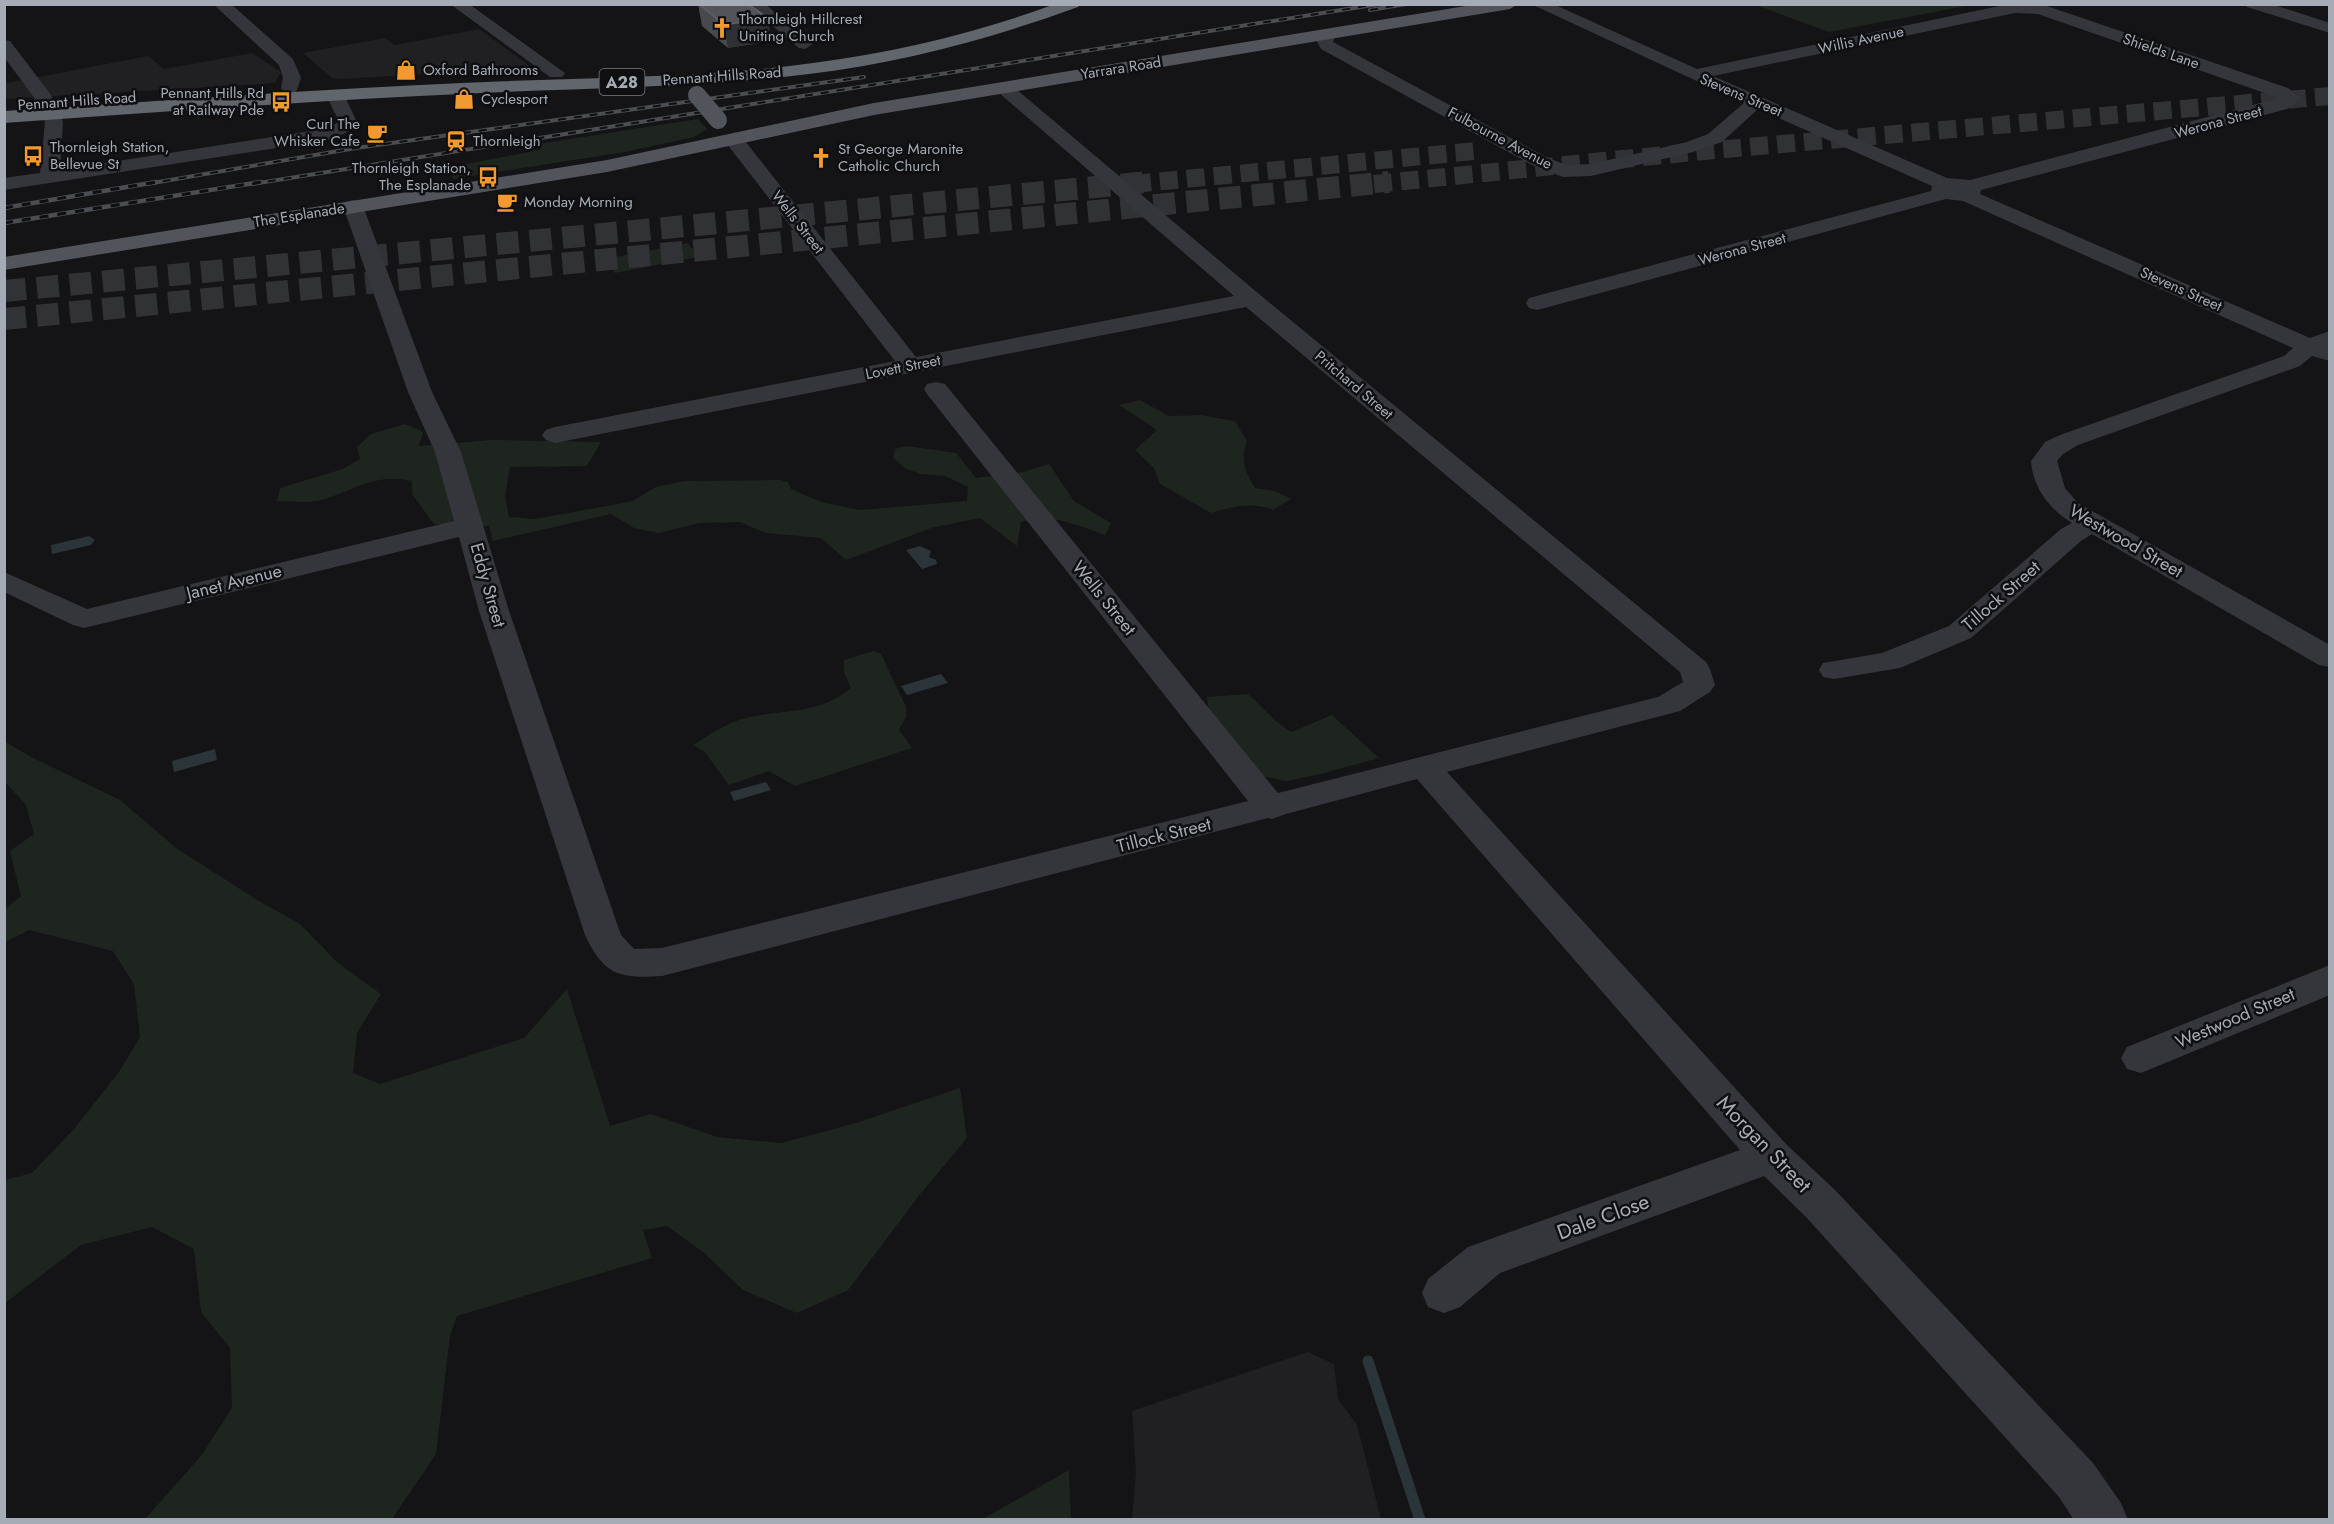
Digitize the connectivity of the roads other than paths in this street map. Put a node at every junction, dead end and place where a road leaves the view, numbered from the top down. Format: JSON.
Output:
{"nodes":[{"id":1,"x":221,"y":4,"type":"edge"},
{"id":2,"x":458,"y":4,"type":"edge"},
{"id":3,"x":754,"y":4,"type":"edge"},
{"id":4,"x":1042,"y":4,"type":"edge"},
{"id":5,"x":1072,"y":4,"type":"edge"},
{"id":6,"x":1510,"y":4,"type":"edge"},
{"id":7,"x":1539,"y":4,"type":"edge"},
{"id":8,"x":2253,"y":4,"type":"edge"},
{"id":9,"x":2029,"y":8,"type":"joint"},
{"id":10,"x":2330,"y":28,"type":"edge"},
{"id":11,"x":1327,"y":40,"type":"junction"},
{"id":12,"x":805,"y":44,"type":"dead end"},
{"id":13,"x":4,"y":45,"type":"edge"},
{"id":14,"x":599,"y":72,"type":"junction"},
{"id":15,"x":556,"y":73,"type":"junction"},
{"id":16,"x":1695,"y":75,"type":"junction"},
{"id":17,"x":685,"y":80,"type":"junction"},
{"id":18,"x":290,"y":88,"type":"junction"},
{"id":19,"x":1004,"y":88,"type":"junction"},
{"id":20,"x":340,"y":94,"type":"junction"},
{"id":21,"x":2292,"y":99,"type":"joint"},
{"id":22,"x":1756,"y":102,"type":"junction"},
{"id":23,"x":4,"y":105,"type":"edge"},
{"id":24,"x":48,"y":109,"type":"junction"},
{"id":25,"x":4,"y":117,"type":"edge"},
{"id":26,"x":734,"y":140,"type":"junction"},
{"id":27,"x":49,"y":177,"type":"junction"},
{"id":28,"x":4,"y":184,"type":"edge"},
{"id":29,"x":1956,"y":190,"type":"junction"},
{"id":30,"x":353,"y":206,"type":"junction"},
{"id":31,"x":4,"y":264,"type":"edge"},
{"id":32,"x":1251,"y":299,"type":"junction"},
{"id":33,"x":1537,"y":303,"type":"dead end"},
{"id":34,"x":2323,"y":346,"type":"edge"},
{"id":35,"x":910,"y":365,"type":"junction"},
{"id":36,"x":936,"y":389,"type":"dead end"},
{"id":37,"x":555,"y":435,"type":"dead end"},
{"id":38,"x":2091,"y":523,"type":"junction"},
{"id":39,"x":471,"y":525,"type":"junction"},
{"id":40,"x":4,"y":581,"type":"edge"},
{"id":41,"x":2330,"y":658,"type":"edge"},
{"id":42,"x":1834,"y":670,"type":"dead end"},
{"id":43,"x":1699,"y":685,"type":"joint"},
{"id":44,"x":1425,"y":768,"type":"junction"},
{"id":45,"x":1272,"y":808,"type":"junction"},
{"id":46,"x":623,"y":961,"type":"joint"},
{"id":47,"x":2330,"y":979,"type":"edge"},
{"id":48,"x":2141,"y":1058,"type":"dead end"},
{"id":49,"x":1771,"y":1156,"type":"junction"},
{"id":50,"x":1444,"y":1293,"type":"dead end"},
{"id":51,"x":2103,"y":1520,"type":"edge"}],
"edges":[{"from":1,"to":18,"type":"street"},
{"from":2,"to":15,"type":"street"},
{"from":3,"to":12,"type":"street"},
{"from":4,"to":14,"type":"highway","name":"Pennant Hills Road","number":"A28"},
{"from":5,"to":17,"type":"highway","name":"Pennant Hills Road","number":"A28"},
{"from":6,"to":11,"type":"main road","name":"Yarrara Road"},
{"from":7,"to":16,"type":"street","name":"Stevens Street"},
{"from":8,"to":10,"type":"street"},
{"from":9,"to":16,"type":"street","name":"Willis Avenue"},
{"from":9,"to":21,"type":"street","name":"Shields Lane"},
{"from":11,"to":19,"type":"main road","name":"Yarrara Road"},
{"from":11,"to":22,"type":"street","name":"Fulbourne Avenue"},
{"from":13,"to":24,"type":"street"},
{"from":14,"to":15,"type":"highway","name":"Pennant Hills Road","number":"A28"},
{"from":14,"to":17,"type":"highway"},
{"from":15,"to":18,"type":"highway","name":"Pennant Hills Road","number":"A28"},
{"from":16,"to":22,"type":"street","name":"Stevens Street"},
{"from":17,"to":20,"type":"highway","name":"Pennant Hills Road","number":"A28"},
{"from":17,"to":26,"type":"main road","name":"Wells Street","bridge":true},
{"from":18,"to":24,"type":"highway","name":"Pennant Hills Road","number":"A28"},
{"from":19,"to":26,"type":"main road","name":"Yarrara Road"},
{"from":19,"to":32,"type":"street","name":"Pritchard Street"},
{"from":20,"to":24,"type":"highway","name":"Pennant Hills Road","number":"A28"},
{"from":20,"to":27,"type":"street"},
{"from":21,"to":29,"type":"street","name":"Werona Street"},
{"from":22,"to":29,"type":"street","name":"Stevens Street"},
{"from":23,"to":24,"type":"highway","name":"Pennant Hills Road","number":"A28"},
{"from":24,"to":25,"type":"highway","name":"Pennant Hills Road","number":"A28"},
{"from":24,"to":27,"type":"street"},
{"from":26,"to":30,"type":"main road","name":"The Esplanade"},
{"from":26,"to":35,"type":"street","name":"Wells Street"},
{"from":27,"to":28,"type":"street"},
{"from":29,"to":33,"type":"street","name":"Werona Street"},
{"from":29,"to":34,"type":"street","name":"Stevens Street"},
{"from":30,"to":31,"type":"main road","name":"The Esplanade"},
{"from":30,"to":39,"type":"street","name":"Eddy Street"},
{"from":32,"to":35,"type":"street","name":"Lovett Street"},
{"from":32,"to":43,"type":"street","name":"Pritchard Street"},
{"from":34,"to":38,"type":"street","name":"Westwood Street"},
{"from":35,"to":37,"type":"street","name":"Lovett Street"},
{"from":36,"to":45,"type":"street","name":"Wells Street"},
{"from":38,"to":41,"type":"street","name":"Westwood Street"},
{"from":38,"to":42,"type":"street","name":"Tillock Street"},
{"from":39,"to":40,"type":"street","name":"Janet Avenue"},
{"from":39,"to":46,"type":"street","name":"Eddy Street"},
{"from":43,"to":44,"type":"street","name":"Tillock Street"},
{"from":44,"to":45,"type":"street","name":"Tillock Street"},
{"from":44,"to":49,"type":"street","name":"Morgan Street"},
{"from":45,"to":46,"type":"street","name":"Tillock Street"},
{"from":47,"to":48,"type":"street","name":"Westwood Street"},
{"from":49,"to":50,"type":"street","name":"Dale Close"},
{"from":49,"to":51,"type":"street","name":"Morgan Street"}]}
